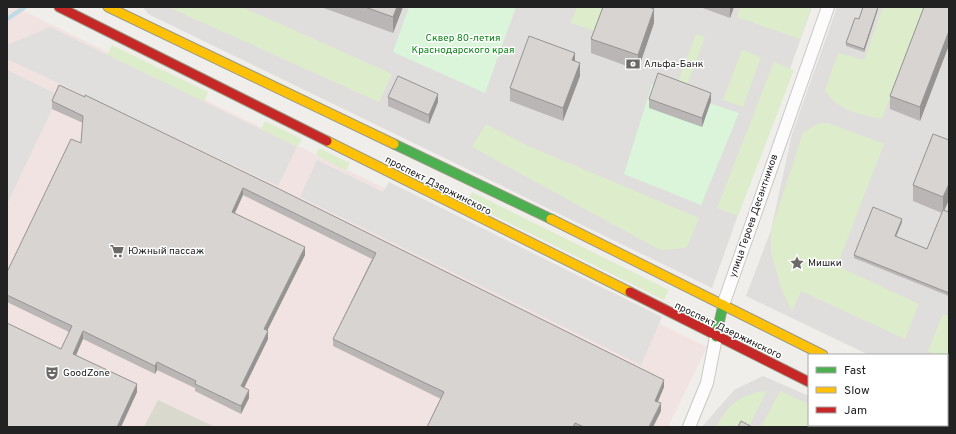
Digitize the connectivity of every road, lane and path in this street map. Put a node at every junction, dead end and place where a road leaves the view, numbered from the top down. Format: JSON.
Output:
{"nodes":[{"id":1,"x":59,"y":7,"type":"edge"},
{"id":2,"x":108,"y":7,"type":"edge"},
{"id":3,"x":828,"y":7,"type":"edge"},
{"id":4,"x":73,"y":10,"type":"edge"},
{"id":5,"x":723,"y":305,"type":"junction"},
{"id":6,"x":716,"y":337,"type":"junction"},
{"id":7,"x":821,"y":354,"type":"edge"},
{"id":8,"x":808,"y":382,"type":"edge"},
{"id":9,"x":688,"y":427,"type":"edge"}],
"edges":[{"from":1,"to":4,"type":"street","name":"проспект Дзержинского"},
{"from":2,"to":5,"type":"street","name":"проспект Дзержинского"},
{"from":3,"to":5,"type":"street","name":"улица Героев Десантников"},
{"from":4,"to":6,"type":"street","name":"проспект Дзержинского"},
{"from":5,"to":6,"type":"street","name":"улица Героев Десантников"},
{"from":5,"to":7,"type":"street","name":"проспект Дзержинского"},
{"from":6,"to":8,"type":"street","name":"проспект Дзержинского"},
{"from":6,"to":9,"type":"street","name":"улица Героев Десантников"}]}
